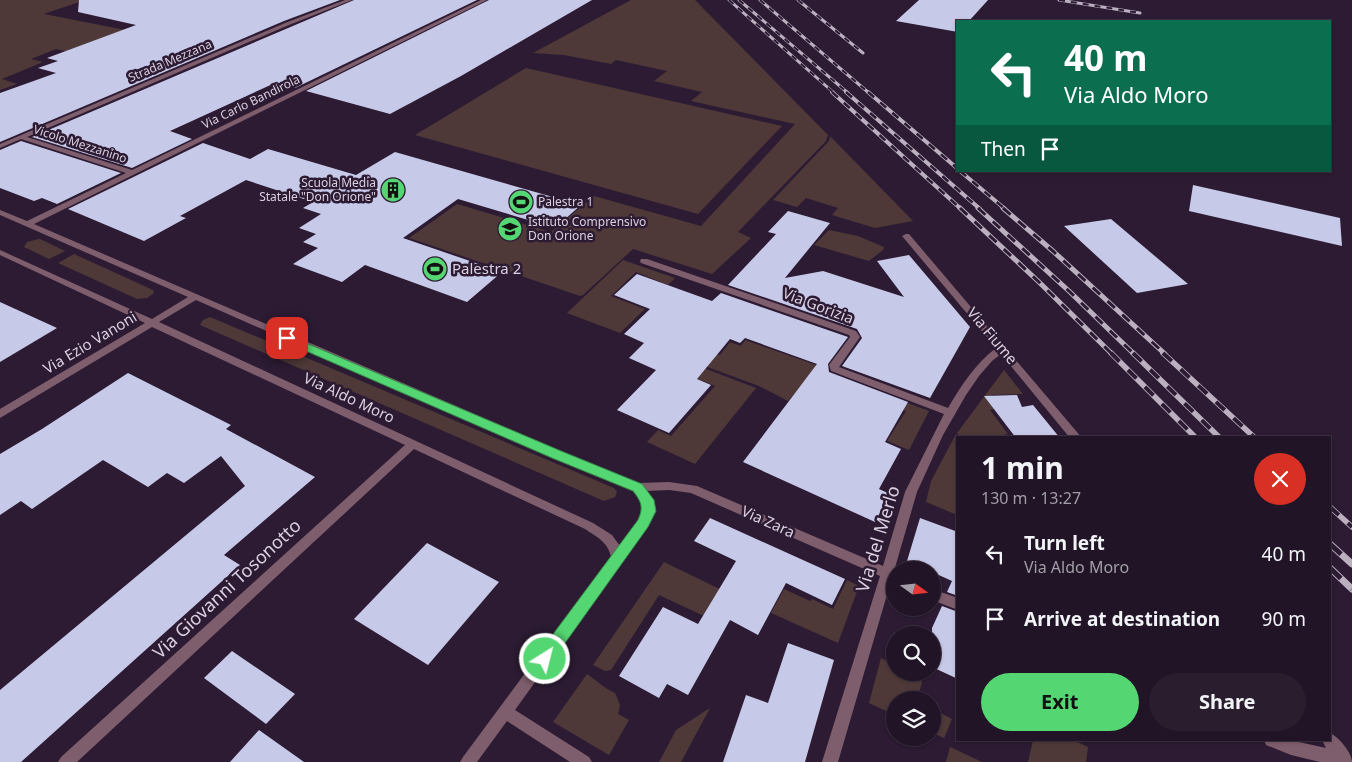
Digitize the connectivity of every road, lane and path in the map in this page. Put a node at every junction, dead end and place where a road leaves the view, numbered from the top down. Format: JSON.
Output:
{"nodes":[{"id":1,"x":350,"y":0,"type":"edge"},
{"id":2,"x":485,"y":0,"type":"edge"},
{"id":3,"x":21,"y":137,"type":"junction"},
{"id":4,"x":0,"y":146,"type":"edge"},
{"id":5,"x":131,"y":172,"type":"junction"},
{"id":6,"x":0,"y":212,"type":"edge"},
{"id":7,"x":26,"y":224,"type":"junction"},
{"id":8,"x":906,"y":236,"type":"dead end"},
{"id":9,"x":0,"y":252,"type":"edge"},
{"id":10,"x":644,"y":261,"type":"dead end"},
{"id":11,"x":195,"y":297,"type":"junction"},
{"id":12,"x":152,"y":323,"type":"junction"},
{"id":13,"x":1002,"y":348,"type":"junction"},
{"id":14,"x":951,"y":413,"type":"junction"},
{"id":15,"x":0,"y":414,"type":"edge"},
{"id":16,"x":1075,"y":436,"type":"edge"},
{"id":17,"x":413,"y":444,"type":"junction"},
{"id":18,"x":637,"y":487,"type":"junction"},
{"id":19,"x":618,"y":559,"type":"junction"},
{"id":20,"x":894,"y":561,"type":"edge"},
{"id":21,"x":886,"y":573,"type":"edge"},
{"id":22,"x":886,"y":587,"type":"edge"},
{"id":23,"x":941,"y":597,"type":"edge"},
{"id":24,"x":956,"y":603,"type":"edge"},
{"id":25,"x":505,"y":712,"type":"junction"},
{"id":26,"x":1274,"y":741,"type":"edge"},
{"id":27,"x":1330,"y":741,"type":"edge"},
{"id":28,"x":1346,"y":761,"type":"edge"},
{"id":29,"x":66,"y":762,"type":"edge"},
{"id":30,"x":468,"y":762,"type":"edge"},
{"id":31,"x":584,"y":762,"type":"edge"},
{"id":32,"x":830,"y":762,"type":"edge"}],
"edges":[{"from":1,"to":3,"type":"street","name":"Strada Mezzana"},
{"from":2,"to":5,"type":"street","name":"Via Carlo Bandirola"},
{"from":3,"to":4,"type":"street","name":"Strada Mezzana"},
{"from":3,"to":5,"type":"street","name":"Vicolo Mezzanino"},
{"from":5,"to":7,"type":"street","name":"Via Carlo Bandirola"},
{"from":6,"to":7,"type":"street","name":"Via Aldo Moro"},
{"from":7,"to":11,"type":"street","name":"Via Aldo Moro"},
{"from":8,"to":13,"type":"street","name":"Via Fiume"},
{"from":9,"to":12,"type":"street","name":"Via Aldo Moro"},
{"from":10,"to":14,"type":"street","name":"Via Gorizia"},
{"from":11,"to":12,"type":"street","name":"Via Ezio Vanoni"},
{"from":11,"to":18,"type":"street","name":"Via Aldo Moro"},
{"from":12,"to":15,"type":"street","name":"Via Ezio Vanoni"},
{"from":12,"to":17,"type":"street","name":"Via Aldo Moro"},
{"from":13,"to":14,"type":"street","name":"Via del Merlo"},
{"from":13,"to":16,"type":"street","name":"Via Fiume"},
{"from":14,"to":20,"type":"street","name":"Via del Merlo"},
{"from":17,"to":19,"type":"street","name":"Via Aldo Moro"},
{"from":17,"to":29,"type":"street","name":"Via Giovanni Tosonotto"},
{"from":18,"to":19,"type":"street"},
{"from":18,"to":21,"type":"street","name":"Via Zara"},
{"from":19,"to":25,"type":"street"},
{"from":22,"to":32,"type":"street","name":"Via del Merlo"},
{"from":23,"to":24,"type":"street"},
{"from":25,"to":30,"type":"street"},
{"from":25,"to":31,"type":"street"},
{"from":26,"to":28,"type":"street"},
{"from":27,"to":28,"type":"street"}]}
